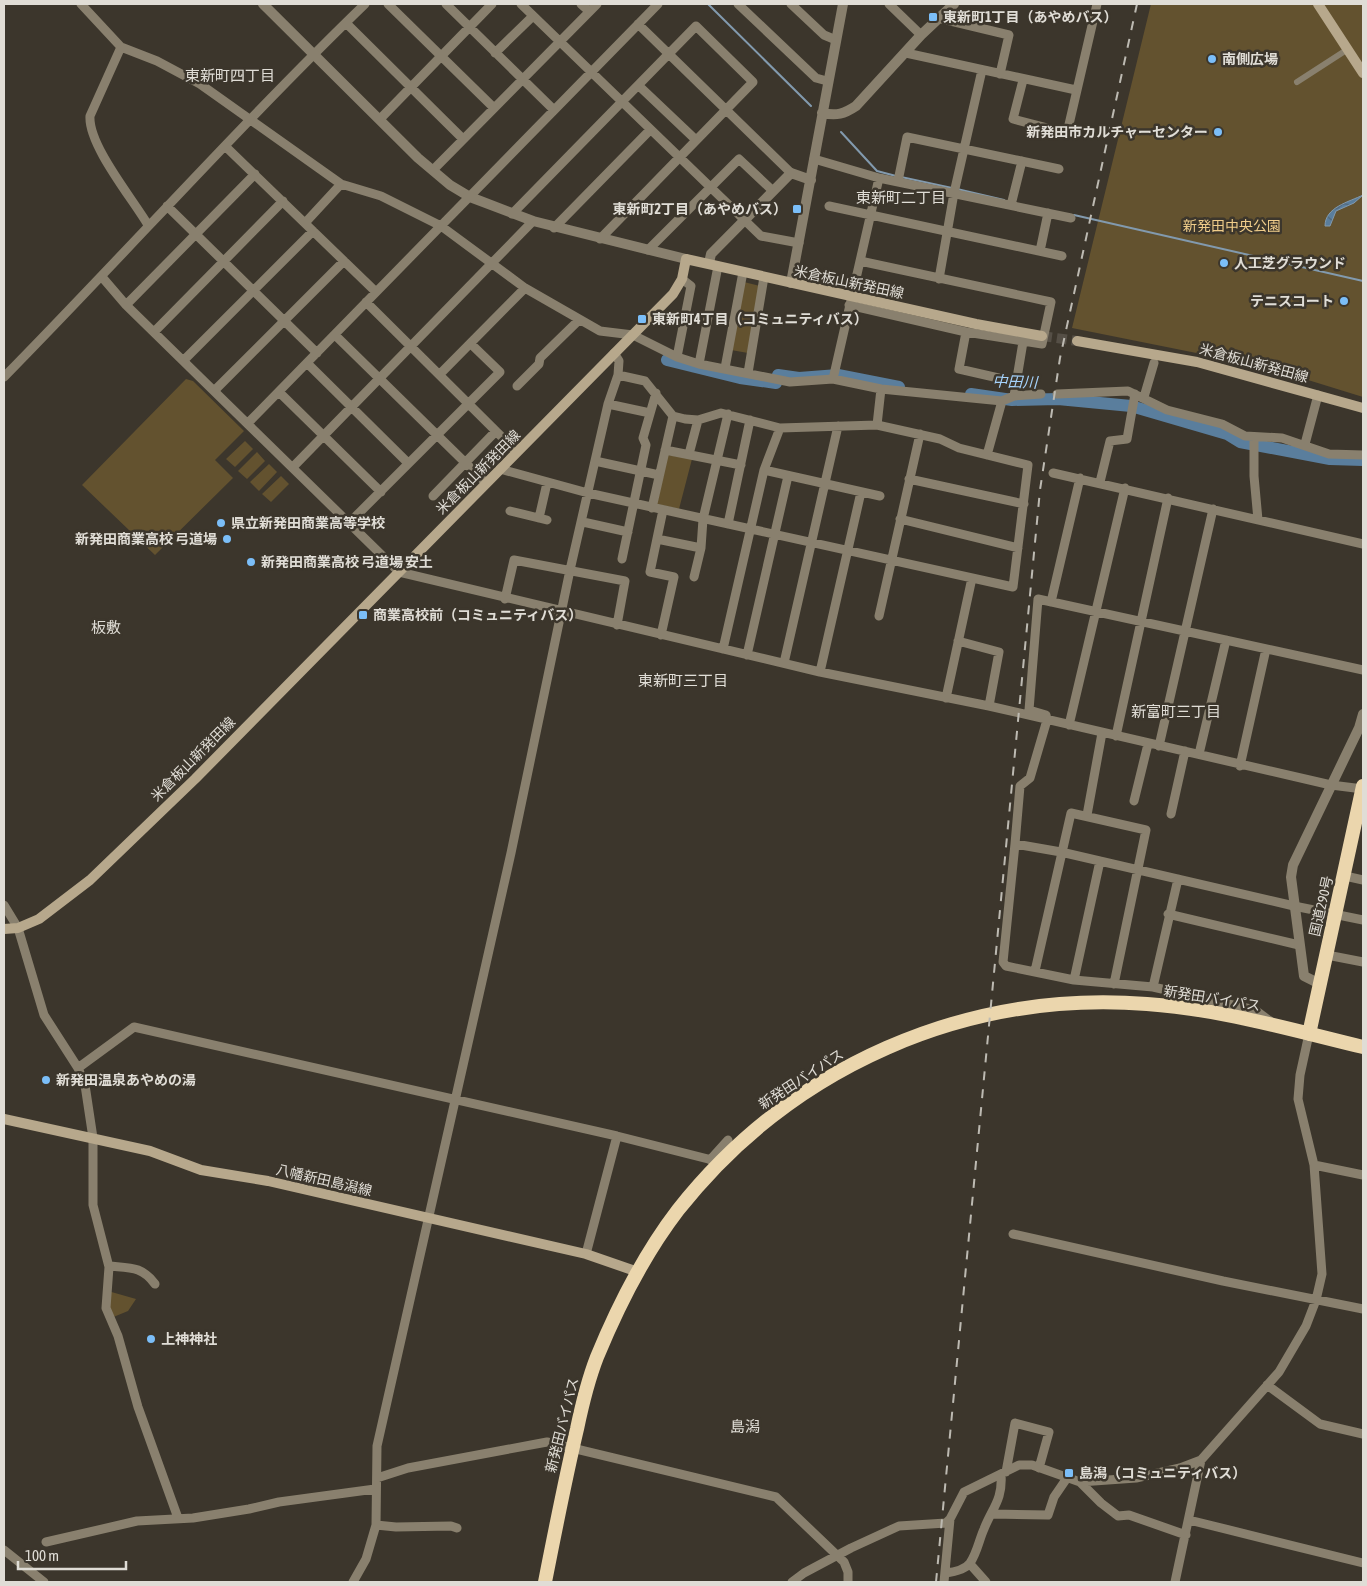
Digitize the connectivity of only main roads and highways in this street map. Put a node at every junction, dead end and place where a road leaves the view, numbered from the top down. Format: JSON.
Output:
{"nodes":[{"id":1,"x":1318,"y":4,"type":"edge"},
{"id":2,"x":1363,"y":73,"type":"edge"},
{"id":3,"x":1042,"y":336,"type":"tunnel mouth"},
{"id":4,"x":1077,"y":341,"type":"tunnel mouth"},
{"id":5,"x":1363,"y":408,"type":"edge"},
{"id":6,"x":1363,"y":788,"type":"edge"},
{"id":7,"x":4,"y":929,"type":"edge"},
{"id":8,"x":1309,"y":1034,"type":"junction"},
{"id":9,"x":1363,"y":1047,"type":"edge"},
{"id":10,"x":4,"y":1120,"type":"edge"},
{"id":11,"x":638,"y":1272,"type":"junction"},
{"id":12,"x":545,"y":1582,"type":"edge"}],
"edges":[{"from":1,"to":2,"type":"main road"},
{"from":3,"to":7,"type":"main road","name":"米倉板山新発田線"},
{"from":4,"to":5,"type":"main road","name":"米倉板山新発田線"},
{"from":6,"to":8,"type":"highway","name":"国道290号"},
{"from":8,"to":9,"type":"highway","name":"新発田バイパス"},
{"from":8,"to":11,"type":"highway","name":"新発田バイパス"},
{"from":10,"to":11,"type":"main road","name":"八幡新田島潟線"},
{"from":11,"to":12,"type":"highway","name":"新発田バイパス"}]}
